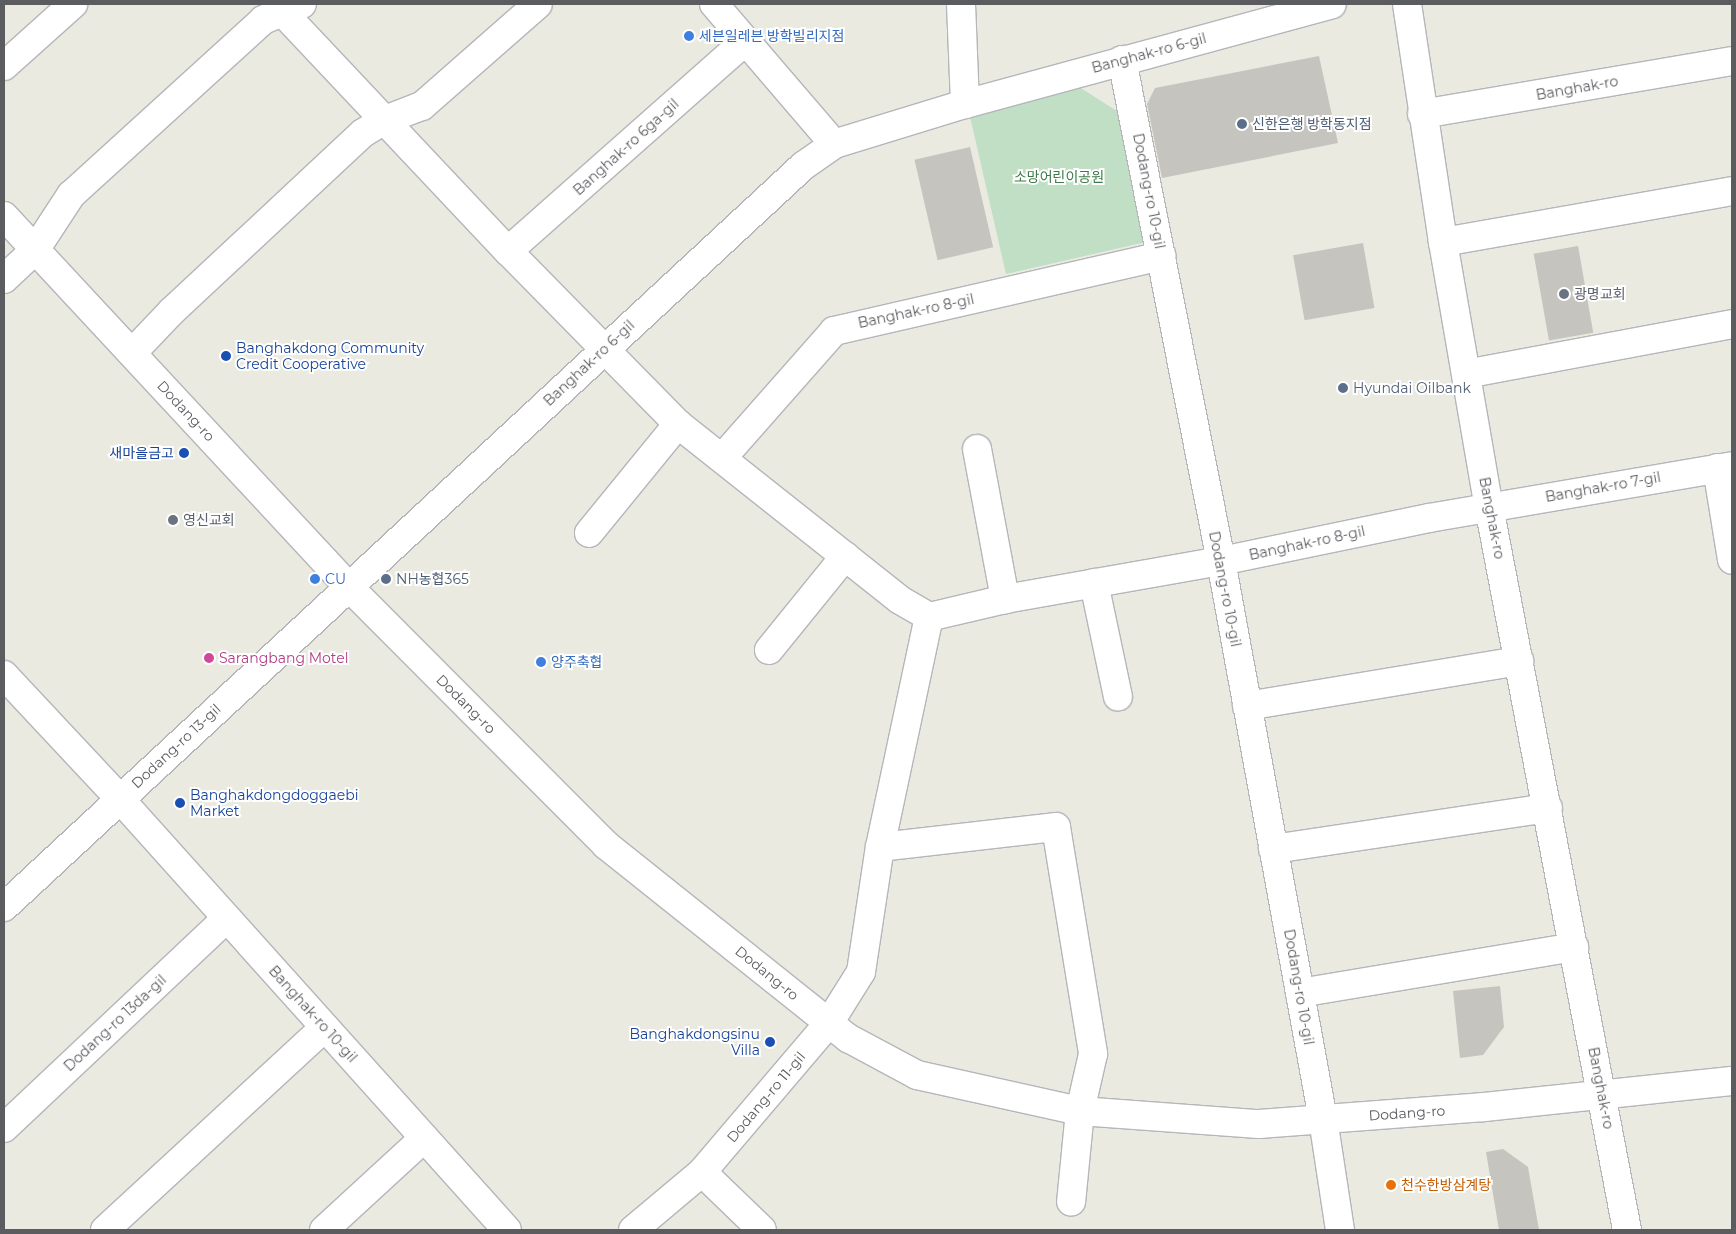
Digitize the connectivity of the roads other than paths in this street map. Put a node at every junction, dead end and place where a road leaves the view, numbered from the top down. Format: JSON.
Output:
{"nodes":[{"id":1,"x":73,"y":4,"type":"edge"},
{"id":2,"x":538,"y":4,"type":"edge"},
{"id":3,"x":714,"y":4,"type":"edge"},
{"id":4,"x":961,"y":4,"type":"edge"},
{"id":5,"x":1332,"y":4,"type":"edge"},
{"id":6,"x":1407,"y":4,"type":"edge"},
{"id":7,"x":286,"y":6,"type":"edge"},
{"id":8,"x":744,"y":42,"type":"junction"},
{"id":9,"x":1122,"y":60,"type":"junction"},
{"id":10,"x":1732,"y":62,"type":"edge"},
{"id":11,"x":4,"y":66,"type":"edge"},
{"id":12,"x":965,"y":104,"type":"junction"},
{"id":13,"x":1422,"y":114,"type":"junction"},
{"id":14,"x":384,"y":120,"type":"junction"},
{"id":15,"x":834,"y":144,"type":"junction"},
{"id":16,"x":1732,"y":191,"type":"edge"},
{"id":17,"x":4,"y":216,"type":"edge"},
{"id":18,"x":1443,"y":242,"type":"junction"},
{"id":19,"x":35,"y":250,"type":"junction"},
{"id":20,"x":508,"y":251,"type":"junction"},
{"id":21,"x":1162,"y":256,"type":"junction"},
{"id":22,"x":4,"y":279,"type":"edge"},
{"id":23,"x":1732,"y":324,"type":"edge"},
{"id":24,"x":604,"y":349,"type":"junction"},
{"id":25,"x":132,"y":353,"type":"junction"},
{"id":26,"x":1466,"y":374,"type":"junction"},
{"id":27,"x":678,"y":424,"type":"junction"},
{"id":28,"x":977,"y":449,"type":"dead end"},
{"id":29,"x":723,"y":457,"type":"junction"},
{"id":30,"x":1724,"y":467,"type":"edge"},
{"id":31,"x":1489,"y":507,"type":"junction"},
{"id":32,"x":589,"y":533,"type":"dead end"},
{"id":33,"x":845,"y":556,"type":"junction"},
{"id":34,"x":1732,"y":560,"type":"edge"},
{"id":35,"x":1220,"y":561,"type":"junction"},
{"id":36,"x":1094,"y":583,"type":"junction"},
{"id":37,"x":348,"y":586,"type":"junction"},
{"id":38,"x":1005,"y":599,"type":"junction"},
{"id":39,"x":928,"y":617,"type":"junction"},
{"id":40,"x":768,"y":650,"type":"dead end"},
{"id":41,"x":1520,"y":661,"type":"junction"},
{"id":42,"x":4,"y":675,"type":"edge"},
{"id":43,"x":1118,"y":697,"type":"dead end"},
{"id":44,"x":1247,"y":706,"type":"junction"},
{"id":45,"x":120,"y":799,"type":"junction"},
{"id":46,"x":1548,"y":808,"type":"junction"},
{"id":47,"x":880,"y":847,"type":"junction"},
{"id":48,"x":1273,"y":849,"type":"junction"},
{"id":49,"x":4,"y":907,"type":"edge"},
{"id":50,"x":227,"y":918,"type":"junction"},
{"id":51,"x":1574,"y":947,"type":"junction"},
{"id":52,"x":1300,"y":993,"type":"junction"},
{"id":53,"x":830,"y":1023,"type":"junction"},
{"id":54,"x":325,"y":1027,"type":"junction"},
{"id":55,"x":1732,"y":1081,"type":"edge"},
{"id":56,"x":1603,"y":1096,"type":"junction"},
{"id":57,"x":1080,"y":1110,"type":"junction"},
{"id":58,"x":1323,"y":1119,"type":"junction"},
{"id":59,"x":4,"y":1128,"type":"edge"},
{"id":60,"x":424,"y":1138,"type":"junction"},
{"id":61,"x":702,"y":1172,"type":"junction"},
{"id":62,"x":1071,"y":1202,"type":"dead end"},
{"id":63,"x":105,"y":1230,"type":"edge"},
{"id":64,"x":324,"y":1230,"type":"edge"},
{"id":65,"x":507,"y":1230,"type":"edge"},
{"id":66,"x":633,"y":1230,"type":"edge"},
{"id":67,"x":762,"y":1230,"type":"edge"},
{"id":68,"x":1340,"y":1230,"type":"edge"},
{"id":69,"x":1628,"y":1230,"type":"edge"}],
"edges":[{"from":1,"to":11,"type":"street"},
{"from":2,"to":14,"type":"street"},
{"from":3,"to":8,"type":"street"},
{"from":4,"to":12,"type":"street"},
{"from":5,"to":9,"type":"street","name":"Banghak-ro 6-gil"},
{"from":6,"to":13,"type":"street","name":"Banghak-ro"},
{"from":7,"to":14,"type":"street"},
{"from":7,"to":19,"type":"street"},
{"from":8,"to":15,"type":"street"},
{"from":8,"to":20,"type":"street","name":"Banghak-ro 6ga-gil"},
{"from":9,"to":12,"type":"street","name":"Banghak-ro 6-gil"},
{"from":9,"to":21,"type":"street","name":"Dodang-ro 10-gil"},
{"from":10,"to":13,"type":"street","name":"Banghak-ro"},
{"from":12,"to":15,"type":"street","name":"Banghak-ro 6-gil"},
{"from":13,"to":18,"type":"street","name":"Banghak-ro"},
{"from":14,"to":20,"type":"street"},
{"from":14,"to":25,"type":"street"},
{"from":15,"to":24,"type":"street","name":"Banghak-ro 6-gil"},
{"from":16,"to":18,"type":"street"},
{"from":17,"to":19,"type":"street","name":"Dodang-ro"},
{"from":18,"to":26,"type":"street","name":"Banghak-ro"},
{"from":19,"to":22,"type":"street"},
{"from":19,"to":25,"type":"street","name":"Dodang-ro"},
{"from":20,"to":24,"type":"street"},
{"from":21,"to":29,"type":"street","name":"Banghak-ro 8-gil"},
{"from":21,"to":35,"type":"street","name":"Dodang-ro 10-gil"},
{"from":23,"to":26,"type":"street"},
{"from":24,"to":27,"type":"street"},
{"from":24,"to":37,"type":"street","name":"Banghak-ro 6-gil"},
{"from":25,"to":37,"type":"street","name":"Dodang-ro"},
{"from":26,"to":31,"type":"street","name":"Banghak-ro"},
{"from":27,"to":29,"type":"street"},
{"from":27,"to":32,"type":"street"},
{"from":28,"to":38,"type":"street"},
{"from":29,"to":33,"type":"street"},
{"from":30,"to":31,"type":"street","name":"Banghak-ro 7-gil"},
{"from":30,"to":34,"type":"street","name":"Banghak-ro 7-gil"},
{"from":31,"to":35,"type":"street","name":"Banghak-ro 8-gil"},
{"from":31,"to":41,"type":"street","name":"Banghak-ro"},
{"from":33,"to":39,"type":"street"},
{"from":33,"to":40,"type":"street"},
{"from":35,"to":36,"type":"street","name":"Banghak-ro 8-gil"},
{"from":35,"to":44,"type":"street","name":"Dodang-ro 10-gil"},
{"from":36,"to":38,"type":"street","name":"Banghak-ro 8-gil"},
{"from":36,"to":43,"type":"street"},
{"from":37,"to":45,"type":"street","name":"Dodang-ro 13-gil"},
{"from":37,"to":53,"type":"street","name":"Dodang-ro"},
{"from":38,"to":39,"type":"street","name":"Banghak-ro 8-gil"},
{"from":39,"to":47,"type":"street"},
{"from":41,"to":44,"type":"street"},
{"from":41,"to":46,"type":"street","name":"Banghak-ro"},
{"from":42,"to":45,"type":"street","name":"Banghak-ro 10-gil"},
{"from":44,"to":48,"type":"street","name":"Dodang-ro 10-gil"},
{"from":45,"to":49,"type":"street","name":"Dodang-ro 13-gil"},
{"from":45,"to":50,"type":"street","name":"Banghak-ro 10-gil"},
{"from":46,"to":48,"type":"street"},
{"from":46,"to":51,"type":"street","name":"Banghak-ro"},
{"from":47,"to":53,"type":"street"},
{"from":47,"to":57,"type":"street"},
{"from":48,"to":52,"type":"street","name":"Dodang-ro 10-gil"},
{"from":50,"to":54,"type":"street","name":"Banghak-ro 10-gil"},
{"from":50,"to":59,"type":"street","name":"Dodang-ro 13da-gil"},
{"from":51,"to":52,"type":"street"},
{"from":51,"to":56,"type":"street","name":"Banghak-ro"},
{"from":52,"to":58,"type":"street","name":"Dodang-ro 10-gil"},
{"from":53,"to":57,"type":"street","name":"Dodang-ro"},
{"from":53,"to":61,"type":"street","name":"Dodang-ro 11-gil"},
{"from":54,"to":60,"type":"street","name":"Banghak-ro 10-gil"},
{"from":54,"to":63,"type":"street"},
{"from":55,"to":56,"type":"street","name":"Dodang-ro"},
{"from":56,"to":58,"type":"street","name":"Dodang-ro"},
{"from":56,"to":69,"type":"street","name":"Banghak-ro"},
{"from":57,"to":58,"type":"street","name":"Dodang-ro"},
{"from":57,"to":62,"type":"street"},
{"from":58,"to":68,"type":"street","name":"Dodang-ro 10-gil"},
{"from":60,"to":64,"type":"street"},
{"from":60,"to":65,"type":"street","name":"Banghak-ro 10-gil"},
{"from":61,"to":66,"type":"street","name":"Dodang-ro 11-gil"},
{"from":61,"to":67,"type":"street"}]}
